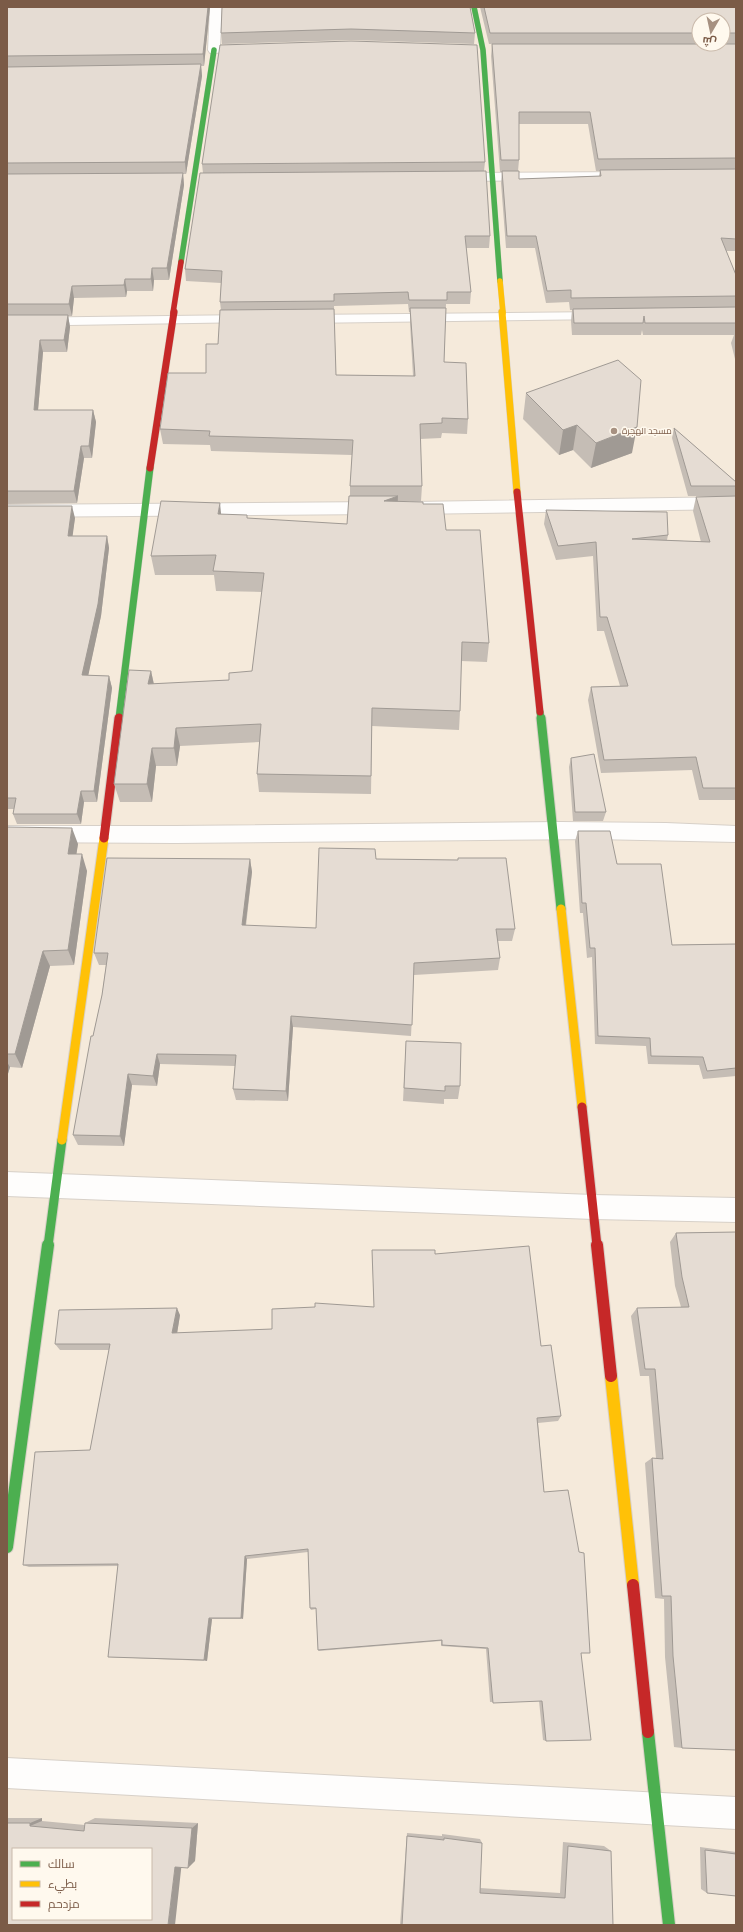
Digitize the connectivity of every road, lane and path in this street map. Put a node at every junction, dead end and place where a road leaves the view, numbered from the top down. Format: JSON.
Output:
{"nodes":[{"id":1,"x":216,"y":7,"type":"edge"},
{"id":2,"x":474,"y":7,"type":"edge"},
{"id":3,"x":252,"y":49,"type":"edge"},
{"id":4,"x":214,"y":50,"type":"junction"},
{"id":5,"x":468,"y":50,"type":"edge"},
{"id":6,"x":487,"y":50,"type":"junction"},
{"id":7,"x":196,"y":71,"type":"edge"},
{"id":8,"x":211,"y":71,"type":"junction"},
{"id":9,"x":493,"y":176,"type":"junction"},
{"id":10,"x":642,"y":176,"type":"edge"},
{"id":11,"x":454,"y":177,"type":"edge"},
{"id":12,"x":178,"y":181,"type":"edge"},
{"id":13,"x":194,"y":181,"type":"junction"},
{"id":14,"x":210,"y":181,"type":"edge"},
{"id":15,"x":620,"y":316,"type":"edge"},
{"id":16,"x":504,"y":317,"type":"junction"},
{"id":17,"x":267,"y":319,"type":"edge"},
{"id":18,"x":290,"y":319,"type":"edge"},
{"id":19,"x":172,"y":320,"type":"junction"},
{"id":20,"x":7,"y":322,"type":"edge"},
{"id":21,"x":736,"y":502,"type":"edge"},
{"id":22,"x":519,"y":506,"type":"junction"},
{"id":23,"x":7,"y":511,"type":"edge"},
{"id":24,"x":145,"y":511,"type":"junction"},
{"id":25,"x":553,"y":831,"type":"junction"},
{"id":26,"x":7,"y":834,"type":"edge"},
{"id":27,"x":736,"y":834,"type":"edge"},
{"id":28,"x":104,"y":835,"type":"junction"},
{"id":29,"x":7,"y":1184,"type":"edge"},
{"id":30,"x":57,"y":1186,"type":"junction"},
{"id":31,"x":593,"y":1207,"type":"junction"},
{"id":32,"x":736,"y":1210,"type":"edge"},
{"id":33,"x":7,"y":1548,"type":"edge"},
{"id":34,"x":7,"y":1773,"type":"edge"},
{"id":35,"x":657,"y":1809,"type":"junction"},
{"id":36,"x":736,"y":1813,"type":"edge"},
{"id":37,"x":669,"y":1925,"type":"edge"}],
"edges":[{"from":1,"to":4,"type":"street"},
{"from":2,"to":6,"type":"street"},
{"from":3,"to":4,"type":"street"},
{"from":4,"to":8,"type":"street"},
{"from":5,"to":6,"type":"street"},
{"from":6,"to":9,"type":"street"},
{"from":7,"to":8,"type":"street"},
{"from":8,"to":13,"type":"street"},
{"from":9,"to":10,"type":"street"},
{"from":9,"to":11,"type":"street"},
{"from":9,"to":16,"type":"street"},
{"from":12,"to":13,"type":"street"},
{"from":13,"to":14,"type":"street"},
{"from":13,"to":19,"type":"street"},
{"from":15,"to":16,"type":"street"},
{"from":16,"to":18,"type":"street"},
{"from":16,"to":22,"type":"street"},
{"from":17,"to":19,"type":"street"},
{"from":19,"to":20,"type":"street"},
{"from":19,"to":24,"type":"street"},
{"from":21,"to":22,"type":"street"},
{"from":22,"to":24,"type":"street"},
{"from":22,"to":25,"type":"street"},
{"from":23,"to":24,"type":"street"},
{"from":24,"to":28,"type":"street"},
{"from":25,"to":27,"type":"street"},
{"from":25,"to":28,"type":"street"},
{"from":25,"to":31,"type":"street"},
{"from":26,"to":28,"type":"street"},
{"from":28,"to":30,"type":"street"},
{"from":29,"to":30,"type":"street"},
{"from":30,"to":31,"type":"street"},
{"from":30,"to":33,"type":"street"},
{"from":31,"to":32,"type":"street"},
{"from":31,"to":35,"type":"street"},
{"from":34,"to":35,"type":"street"},
{"from":35,"to":36,"type":"street"},
{"from":35,"to":37,"type":"street"}]}
